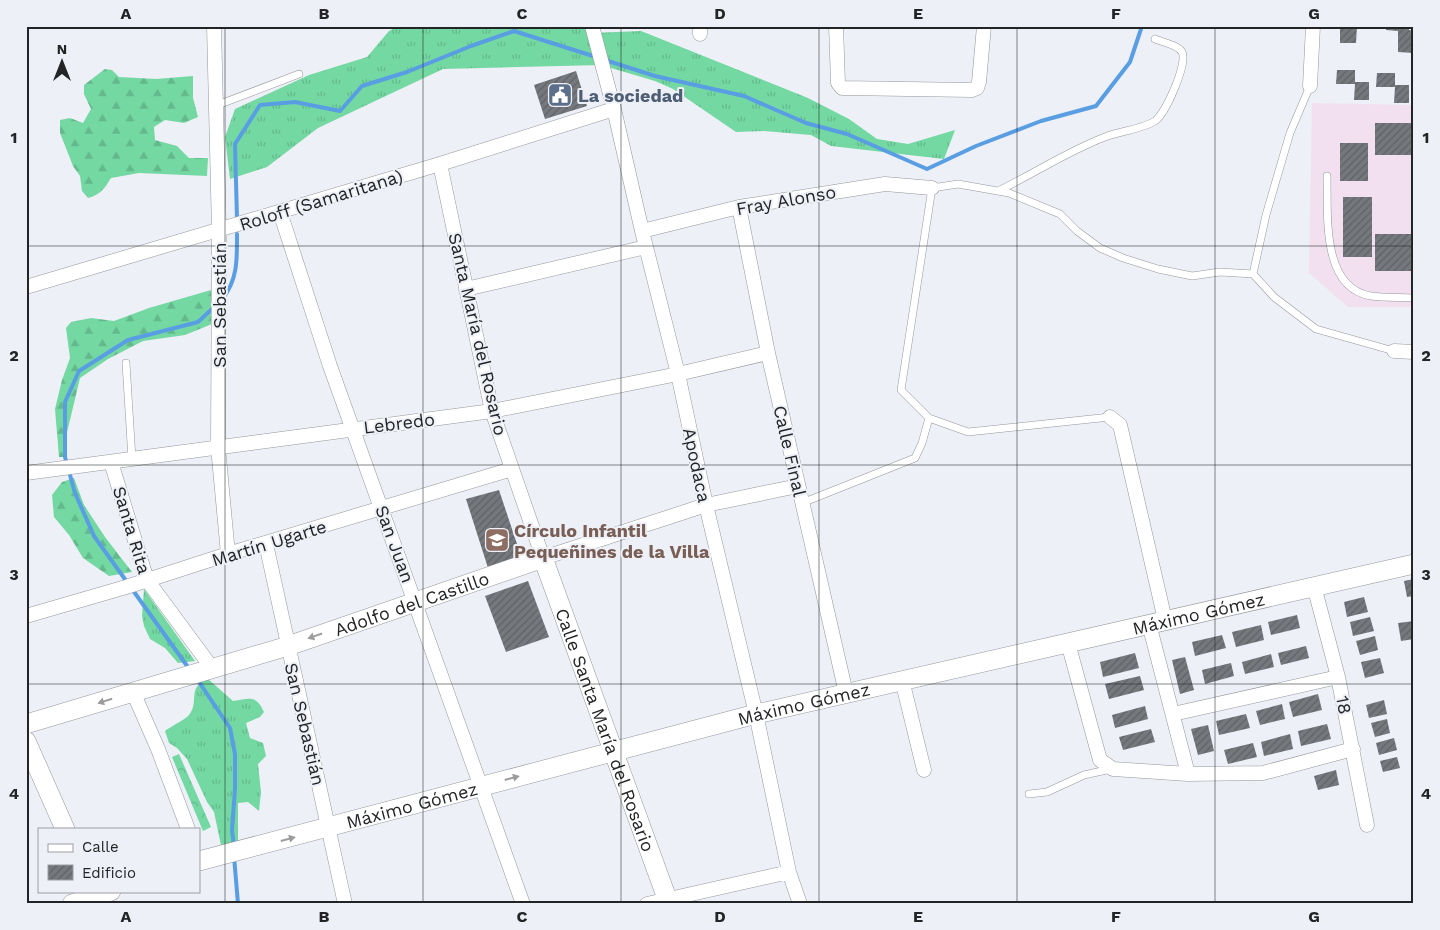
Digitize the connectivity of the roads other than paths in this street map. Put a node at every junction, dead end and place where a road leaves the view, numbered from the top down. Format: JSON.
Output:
{"nodes":[{"id":1,"x":214,"y":26,"type":"edge"},
{"id":2,"x":836,"y":26,"type":"edge"},
{"id":3,"x":984,"y":26,"type":"edge"},
{"id":4,"x":1313,"y":26,"type":"edge"},
{"id":5,"x":593,"y":33,"type":"edge"},
{"id":6,"x":1154,"y":39,"type":"dead end"},
{"id":7,"x":299,"y":74,"type":"dead end"},
{"id":8,"x":1310,"y":86,"type":"joint"},
{"id":9,"x":215,"y":106,"type":"junction"},
{"id":10,"x":614,"y":109,"type":"junction"},
{"id":11,"x":440,"y":164,"type":"junction"},
{"id":12,"x":1327,"y":176,"type":"dead end"},
{"id":13,"x":932,"y":188,"type":"junction"},
{"id":14,"x":1000,"y":190,"type":"junction"},
{"id":15,"x":739,"y":207,"type":"junction"},
{"id":16,"x":280,"y":212,"type":"junction"},
{"id":17,"x":219,"y":231,"type":"junction"},
{"id":18,"x":642,"y":231,"type":"junction"},
{"id":19,"x":646,"y":247,"type":"junction"},
{"id":20,"x":1253,"y":274,"type":"junction"},
{"id":21,"x":26,"y":287,"type":"edge"},
{"id":22,"x":466,"y":289,"type":"junction"},
{"id":23,"x":1414,"y":298,"type":"edge"},
{"id":24,"x":1394,"y":351,"type":"joint"},
{"id":25,"x":1414,"y":352,"type":"edge"},
{"id":26,"x":768,"y":353,"type":"junction"},
{"id":27,"x":126,"y":363,"type":"dead end"},
{"id":28,"x":678,"y":374,"type":"junction"},
{"id":29,"x":492,"y":411,"type":"junction"},
{"id":30,"x":1110,"y":417,"type":"joint"},
{"id":31,"x":929,"y":418,"type":"junction"},
{"id":32,"x":354,"y":428,"type":"junction"},
{"id":33,"x":218,"y":447,"type":"junction"},
{"id":34,"x":132,"y":459,"type":"junction"},
{"id":35,"x":111,"y":462,"type":"junction"},
{"id":36,"x":512,"y":469,"type":"junction"},
{"id":37,"x":26,"y":473,"type":"edge"},
{"id":38,"x":798,"y":486,"type":"junction"},
{"id":39,"x":802,"y":503,"type":"junction"},
{"id":40,"x":706,"y":505,"type":"junction"},
{"id":41,"x":382,"y":508,"type":"junction"},
{"id":42,"x":266,"y":544,"type":"junction"},
{"id":43,"x":228,"y":554,"type":"junction"},
{"id":44,"x":543,"y":558,"type":"junction"},
{"id":45,"x":1414,"y":564,"type":"edge"},
{"id":46,"x":137,"y":584,"type":"junction"},
{"id":47,"x":1314,"y":586,"type":"junction"},
{"id":48,"x":416,"y":602,"type":"junction"},
{"id":49,"x":26,"y":616,"type":"edge"},
{"id":50,"x":1157,"y":622,"type":"junction"},
{"id":51,"x":1068,"y":643,"type":"junction"},
{"id":52,"x":288,"y":646,"type":"junction"},
{"id":53,"x":208,"y":669,"type":"junction"},
{"id":54,"x":1338,"y":677,"type":"junction"},
{"id":55,"x":902,"y":680,"type":"junction"},
{"id":56,"x":134,"y":692,"type":"junction"},
{"id":57,"x":846,"y":693,"type":"junction"},
{"id":58,"x":756,"y":714,"type":"junction"},
{"id":59,"x":1173,"y":714,"type":"junction"},
{"id":60,"x":26,"y":724,"type":"edge"},
{"id":61,"x":26,"y":741,"type":"edge"},
{"id":62,"x":1352,"y":749,"type":"junction"},
{"id":63,"x":613,"y":752,"type":"junction"},
{"id":64,"x":1112,"y":769,"type":"junction"},
{"id":65,"x":924,"y":770,"type":"dead end"},
{"id":66,"x":1188,"y":774,"type":"junction"},
{"id":67,"x":481,"y":786,"type":"junction"},
{"id":68,"x":1028,"y":794,"type":"dead end"},
{"id":69,"x":1367,"y":825,"type":"dead end"},
{"id":70,"x":65,"y":828,"type":"edge"},
{"id":71,"x":188,"y":828,"type":"edge"},
{"id":72,"x":329,"y":828,"type":"junction"},
{"id":73,"x":200,"y":859,"type":"edge"},
{"id":74,"x":788,"y":872,"type":"junction"},
{"id":75,"x":99,"y":896,"type":"edge"},
{"id":76,"x":668,"y":901,"type":"edge"},
{"id":77,"x":72,"y":904,"type":"edge"},
{"id":78,"x":345,"y":904,"type":"edge"},
{"id":79,"x":523,"y":904,"type":"edge"},
{"id":80,"x":647,"y":904,"type":"edge"},
{"id":81,"x":800,"y":904,"type":"edge"}],
"edges":[{"from":1,"to":9,"type":"street","name":"San Sebastián"},
{"from":2,"to":3,"type":"street"},
{"from":4,"to":8,"type":"street"},
{"from":5,"to":10,"type":"street","name":"Apodaca"},
{"from":6,"to":14,"type":"lane"},
{"from":7,"to":9,"type":"lane"},
{"from":8,"to":20,"type":"lane"},
{"from":9,"to":17,"type":"street","name":"San Sebastián"},
{"from":10,"to":11,"type":"street","name":"Roloff (Samaritana)"},
{"from":10,"to":18,"type":"street","name":"Apodaca"},
{"from":11,"to":16,"type":"street","name":"Roloff (Samaritana)"},
{"from":11,"to":22,"type":"street","name":"Santa María del Rosario"},
{"from":12,"to":23,"type":"lane"},
{"from":13,"to":14,"type":"lane"},
{"from":13,"to":15,"type":"street","name":"Fray Alonso"},
{"from":13,"to":31,"type":"lane"},
{"from":14,"to":20,"type":"lane"},
{"from":15,"to":18,"type":"street","name":"Fray Alonso"},
{"from":15,"to":26,"type":"street","name":"Calle Final"},
{"from":16,"to":17,"type":"street","name":"Roloff (Samaritana)"},
{"from":16,"to":32,"type":"street","name":"San Juan"},
{"from":17,"to":21,"type":"street","name":"Roloff (Samaritana)"},
{"from":17,"to":33,"type":"street","name":"San Sebastián"},
{"from":18,"to":19,"type":"street","name":"Apodaca"},
{"from":19,"to":22,"type":"street"},
{"from":19,"to":28,"type":"street","name":"Apodaca"},
{"from":20,"to":24,"type":"lane"},
{"from":22,"to":29,"type":"street","name":"Santa María del Rosario"},
{"from":24,"to":25,"type":"street"},
{"from":26,"to":28,"type":"street","name":"Lebredo"},
{"from":26,"to":38,"type":"street","name":"Calle Final"},
{"from":27,"to":34,"type":"lane","name":"Santa Rita"},
{"from":28,"to":29,"type":"street","name":"Lebredo"},
{"from":28,"to":40,"type":"street","name":"Apodaca"},
{"from":29,"to":32,"type":"street","name":"Lebredo"},
{"from":29,"to":36,"type":"street","name":"Santa María del Rosario"},
{"from":30,"to":31,"type":"lane"},
{"from":30,"to":50,"type":"street"},
{"from":31,"to":39,"type":"lane"},
{"from":32,"to":33,"type":"street","name":"Lebredo"},
{"from":32,"to":41,"type":"street","name":"San Juan"},
{"from":33,"to":34,"type":"street","name":"Lebredo"},
{"from":33,"to":43,"type":"street","name":"San Sebastián"},
{"from":34,"to":35,"type":"street","name":"Lebredo"},
{"from":35,"to":37,"type":"street","name":"Lebredo"},
{"from":35,"to":46,"type":"street","name":"Santa Rita"},
{"from":36,"to":41,"type":"street","name":"Martín Ugarte"},
{"from":36,"to":44,"type":"street","name":"Santa María del Rosario"},
{"from":38,"to":39,"type":"street","name":"Calle Final"},
{"from":38,"to":40,"type":"street","name":"Adolfo del Castillo"},
{"from":39,"to":57,"type":"street","name":"Calle Final"},
{"from":40,"to":44,"type":"street","name":"Adolfo del Castillo"},
{"from":40,"to":58,"type":"street","name":"Apodaca"},
{"from":41,"to":42,"type":"street","name":"Martín Ugarte"},
{"from":41,"to":48,"type":"street","name":"San Juan"},
{"from":42,"to":43,"type":"street","name":"Martín Ugarte"},
{"from":42,"to":52,"type":"street","name":"San Sebastián"},
{"from":43,"to":46,"type":"street","name":"Martín Ugarte"},
{"from":44,"to":48,"type":"street","name":"Adolfo del Castillo"},
{"from":44,"to":63,"type":"street","name":"Calle Santa María del Rosario"},
{"from":45,"to":47,"type":"street","name":"Máximo Gómez"},
{"from":46,"to":49,"type":"street","name":"Martín Ugarte"},
{"from":46,"to":53,"type":"street","name":"Santa Rita"},
{"from":47,"to":50,"type":"street","name":"Máximo Gómez"},
{"from":47,"to":54,"type":"street","name":"18"},
{"from":48,"to":52,"type":"street","name":"Adolfo del Castillo","one_way":true},
{"from":48,"to":67,"type":"street","name":"San Juan"},
{"from":50,"to":51,"type":"street","name":"Máximo Gómez"},
{"from":50,"to":59,"type":"street"},
{"from":51,"to":55,"type":"street","name":"Máximo Gómez"},
{"from":51,"to":64,"type":"street"},
{"from":52,"to":53,"type":"street","name":"Adolfo del Castillo"},
{"from":52,"to":72,"type":"street","name":"San Sebastián"},
{"from":53,"to":56,"type":"street","name":"Adolfo del Castillo"},
{"from":54,"to":59,"type":"street"},
{"from":54,"to":62,"type":"street","name":"18"},
{"from":55,"to":57,"type":"street","name":"Máximo Gómez"},
{"from":55,"to":65,"type":"street"},
{"from":56,"to":60,"type":"street","name":"Adolfo del Castillo","one_way":true},
{"from":56,"to":71,"type":"street"},
{"from":57,"to":58,"type":"street","name":"Máximo Gómez"},
{"from":58,"to":63,"type":"street","name":"Máximo Gómez"},
{"from":58,"to":74,"type":"street","name":"Apodaca"},
{"from":59,"to":66,"type":"street"},
{"from":61,"to":70,"type":"street"},
{"from":62,"to":66,"type":"street"},
{"from":62,"to":69,"type":"street","name":"18"},
{"from":67,"to":63,"type":"street","name":"Máximo Gómez","one_way":true},
{"from":63,"to":76,"type":"street","name":"Calle Santa María del Rosario"},
{"from":64,"to":66,"type":"street"},
{"from":64,"to":68,"type":"lane"},
{"from":67,"to":72,"type":"street","name":"Máximo Gómez"},
{"from":67,"to":79,"type":"street","name":"San Juan"},
{"from":73,"to":72,"type":"street","name":"Máximo Gómez","one_way":true},
{"from":72,"to":78,"type":"street","name":"San Sebastián"},
{"from":74,"to":76,"type":"street"},
{"from":74,"to":81,"type":"street","name":"Apodaca"},
{"from":75,"to":77,"type":"street"},
{"from":76,"to":80,"type":"street"}]}
